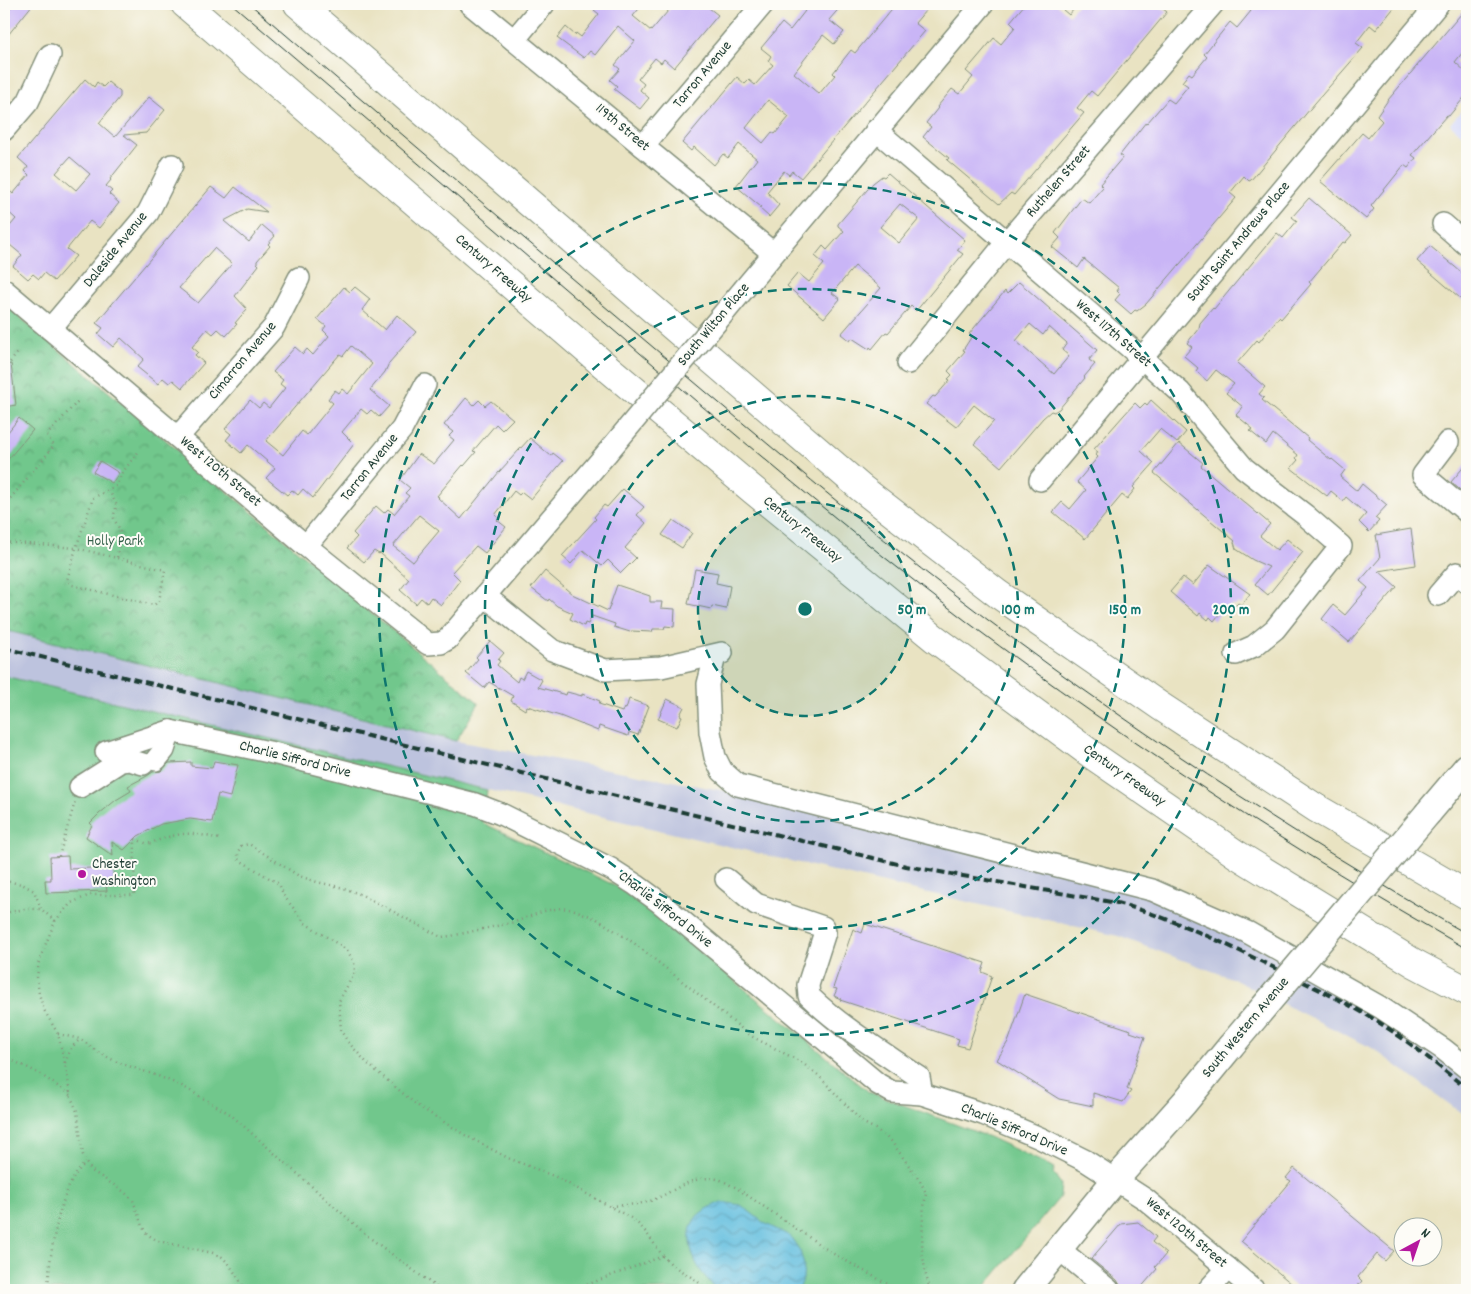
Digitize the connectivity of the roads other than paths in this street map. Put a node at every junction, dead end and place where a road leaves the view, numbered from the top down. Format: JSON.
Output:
{"nodes":[{"id":1,"x":185,"y":4,"type":"edge"},
{"id":2,"x":298,"y":4,"type":"edge"},
{"id":3,"x":470,"y":4,"type":"edge"},
{"id":4,"x":544,"y":4,"type":"edge"},
{"id":5,"x":763,"y":4,"type":"edge"},
{"id":6,"x":984,"y":4,"type":"edge"},
{"id":7,"x":1213,"y":4,"type":"edge"},
{"id":8,"x":1438,"y":4,"type":"edge"},
{"id":9,"x":514,"y":40,"type":"junction"},
{"id":10,"x":50,"y":55,"type":"dead end"},
{"id":11,"x":4,"y":130,"type":"edge"},
{"id":12,"x":876,"y":130,"type":"junction"},
{"id":13,"x":643,"y":146,"type":"junction"},
{"id":14,"x":172,"y":165,"type":"dead end"},
{"id":15,"x":1442,"y":224,"type":"dead end"},
{"id":16,"x":1006,"y":243,"type":"junction"},
{"id":17,"x":1467,"y":245,"type":"edge"},
{"id":18,"x":773,"y":253,"type":"junction"},
{"id":19,"x":299,"y":278,"type":"dead end"},
{"id":20,"x":4,"y":290,"type":"edge"},
{"id":21,"x":50,"y":329,"type":"junction"},
{"id":22,"x":1142,"y":358,"type":"junction"},
{"id":23,"x":908,"y":363,"type":"dead end"},
{"id":24,"x":425,"y":385,"type":"dead end"},
{"id":25,"x":178,"y":436,"type":"junction"},
{"id":26,"x":1448,"y":442,"type":"dead end"},
{"id":27,"x":1040,"y":480,"type":"dead end"},
{"id":28,"x":1467,"y":512,"type":"edge"},
{"id":29,"x":306,"y":546,"type":"junction"},
{"id":30,"x":1467,"y":582,"type":"edge"},
{"id":31,"x":1438,"y":595,"type":"dead end"},
{"id":32,"x":485,"y":596,"type":"junction"},
{"id":33,"x":441,"y":644,"type":"joint"},
{"id":34,"x":1236,"y":654,"type":"dead end"},
{"id":35,"x":170,"y":731,"type":"junction"},
{"id":36,"x":106,"y":752,"type":"dead end"},
{"id":37,"x":1467,"y":767,"type":"edge"},
{"id":38,"x":80,"y":786,"type":"road end"},
{"id":39,"x":726,"y":879,"type":"dead end"},
{"id":40,"x":1467,"y":895,"type":"edge"},
{"id":41,"x":1467,"y":991,"type":"edge"},
{"id":42,"x":1467,"y":1068,"type":"edge"},
{"id":43,"x":922,"y":1094,"type":"junction"},
{"id":44,"x":1116,"y":1179,"type":"junction"},
{"id":45,"x":1059,"y":1249,"type":"junction"},
{"id":46,"x":1228,"y":1268,"type":"junction"},
{"id":47,"x":1025,"y":1290,"type":"edge"},
{"id":48,"x":1109,"y":1290,"type":"edge"},
{"id":49,"x":1208,"y":1290,"type":"edge"},
{"id":50,"x":1254,"y":1290,"type":"edge"}],
"edges":[{"from":1,"to":41,"type":"highway","name":"Century Freeway"},
{"from":2,"to":40,"type":"highway"},
{"from":3,"to":9,"type":"street","name":"119th Street"},
{"from":4,"to":9,"type":"street"},
{"from":5,"to":13,"type":"street","name":"Tarron Avenue"},
{"from":6,"to":12,"type":"street","name":"South Wilton Place"},
{"from":7,"to":16,"type":"street","name":"Ruthelen Street"},
{"from":8,"to":22,"type":"street","name":"South Saint Andrews Place"},
{"from":9,"to":13,"type":"street","name":"119th Street"},
{"from":10,"to":11,"type":"street"},
{"from":12,"to":16,"type":"street","name":"West 117th Street"},
{"from":12,"to":18,"type":"street","name":"South Wilton Place"},
{"from":13,"to":18,"type":"street","name":"119th Street"},
{"from":14,"to":21,"type":"street","name":"Daleside Avenue"},
{"from":15,"to":17,"type":"street"},
{"from":16,"to":22,"type":"street","name":"West 117th Street"},
{"from":16,"to":23,"type":"street","name":"Ruthelen Street"},
{"from":18,"to":32,"type":"street","name":"South Wilton Place","bridge":true},
{"from":19,"to":25,"type":"street","name":"Cimarron Avenue"},
{"from":20,"to":21,"type":"street","name":"West 120th Street"},
{"from":21,"to":25,"type":"street","name":"West 120th Street"},
{"from":22,"to":27,"type":"street","name":"South Saint Andrews Place"},
{"from":22,"to":34,"type":"street","name":"West 117th Street"},
{"from":24,"to":29,"type":"street","name":"Tarron Avenue"},
{"from":25,"to":29,"type":"street","name":"West 120th Street"},
{"from":26,"to":28,"type":"street"},
{"from":29,"to":33,"type":"street","name":"West 120th Street"},
{"from":30,"to":31,"type":"street"},
{"from":32,"to":33,"type":"street","name":"South Wilton Place"},
{"from":32,"to":42,"type":"street"},
{"from":35,"to":36,"type":"street"},
{"from":35,"to":38,"type":"street"},
{"from":35,"to":43,"type":"street","name":"Charlie Sifford Drive"},
{"from":37,"to":44,"type":"main road","name":"South Western Avenue","bridge":true},
{"from":39,"to":43,"type":"street"},
{"from":43,"to":44,"type":"street","name":"Charlie Sifford Drive"},
{"from":44,"to":45,"type":"main road","name":"South Western Avenue"},
{"from":44,"to":46,"type":"street","name":"West 120th Street"},
{"from":45,"to":47,"type":"main road","name":"South Western Avenue"},
{"from":45,"to":48,"type":"street"},
{"from":46,"to":49,"type":"street"},
{"from":46,"to":50,"type":"street","name":"West 120th Street"}]}
